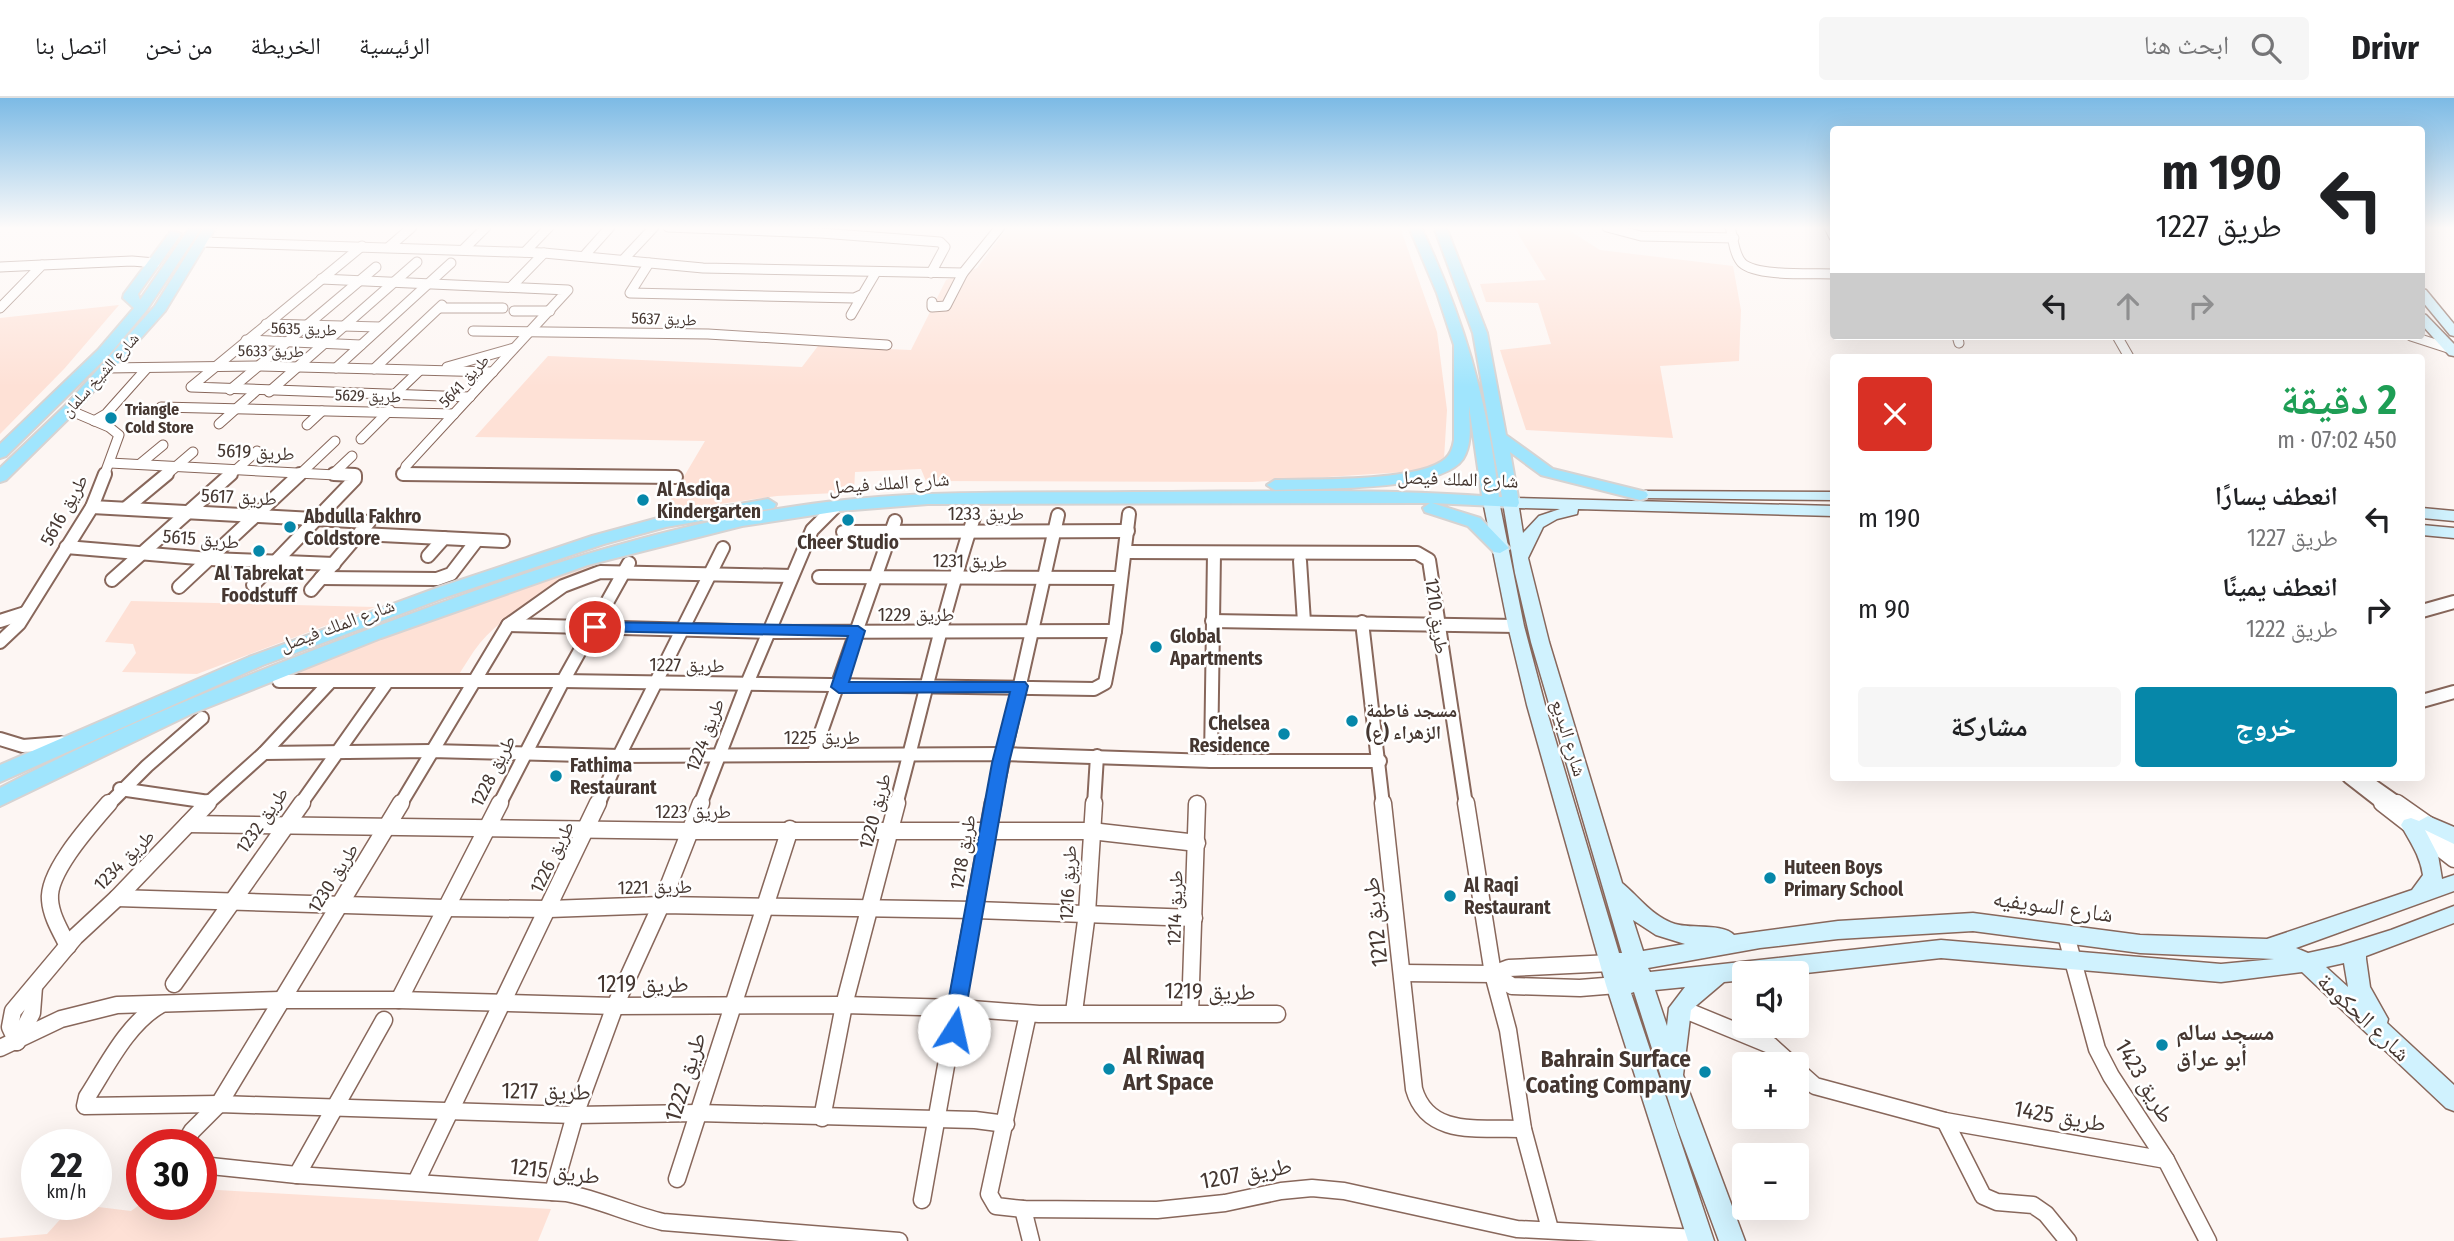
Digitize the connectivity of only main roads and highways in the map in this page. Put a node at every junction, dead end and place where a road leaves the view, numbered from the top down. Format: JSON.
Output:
{"nodes":[{"id":1,"x":141,"y":280,"type":"edge"},
{"id":2,"x":163,"y":280,"type":"edge"},
{"id":3,"x":178,"y":280,"type":"edge"},
{"id":4,"x":1439,"y":280,"type":"edge"},
{"id":5,"x":1460,"y":280,"type":"edge"},
{"id":6,"x":141,"y":308,"type":"junction"},
{"id":7,"x":1461,"y":339,"type":"junction"},
{"id":8,"x":1499,"y":437,"type":"junction"},
{"id":9,"x":0,"y":453,"type":"edge"},
{"id":10,"x":0,"y":477,"type":"edge"},
{"id":11,"x":1252,"y":491,"type":"junction"},
{"id":12,"x":1640,"y":495,"type":"road end"},
{"id":13,"x":1491,"y":496,"type":"junction"},
{"id":14,"x":1510,"y":497,"type":"joint"},
{"id":15,"x":1500,"y":548,"type":"road end"},
{"id":16,"x":155,"y":704,"type":"junction"},
{"id":17,"x":67,"y":743,"type":"junction"},
{"id":18,"x":0,"y":765,"type":"edge"},
{"id":19,"x":48,"y":773,"type":"junction"},
{"id":20,"x":0,"y":774,"type":"edge"},
{"id":21,"x":0,"y":787,"type":"edge"},
{"id":22,"x":0,"y":798,"type":"edge"},
{"id":23,"x":0,"y":813,"type":"edge"}],
"edges":[{"from":1,"to":6,"type":"main road"},
{"from":2,"to":6,"type":"main road","name":"شارع الشيخ سلمان"},
{"from":3,"to":10,"type":"main road","name":"شارع الشيخ سلمان"},
{"from":4,"to":7,"type":"main road","name":"شارع البديع"},
{"from":5,"to":8,"type":"main road","name":"شارع البديع"},
{"from":6,"to":9,"type":"main road","name":"شارع الشيخ سلمان"},
{"from":7,"to":11,"type":"main road"},
{"from":7,"to":13,"type":"main road","name":"شارع البديع"},
{"from":8,"to":12,"type":"main road"},
{"from":8,"to":14,"type":"main road","name":"شارع البديع"},
{"from":11,"to":13,"type":"main road","name":"شارع الملك فيصل"},
{"from":11,"to":15,"type":"main road"},
{"from":11,"to":16,"type":"main road","name":"شارع الملك فيصل"},
{"from":11,"to":19,"type":"main road","name":"شارع الملك فيصل"},
{"from":13,"to":14,"type":"main road","name":"شارع الملك فيصل"},
{"from":16,"to":17,"type":"main road","name":"شارع الملك فيصل"},
{"from":16,"to":21,"type":"main road"},
{"from":17,"to":18,"type":"main road"},
{"from":17,"to":20,"type":"main road","name":"شارع الملك فيصل"},
{"from":19,"to":22,"type":"main road","name":"شارع الملك فيصل"},
{"from":19,"to":23,"type":"main road"}]}
